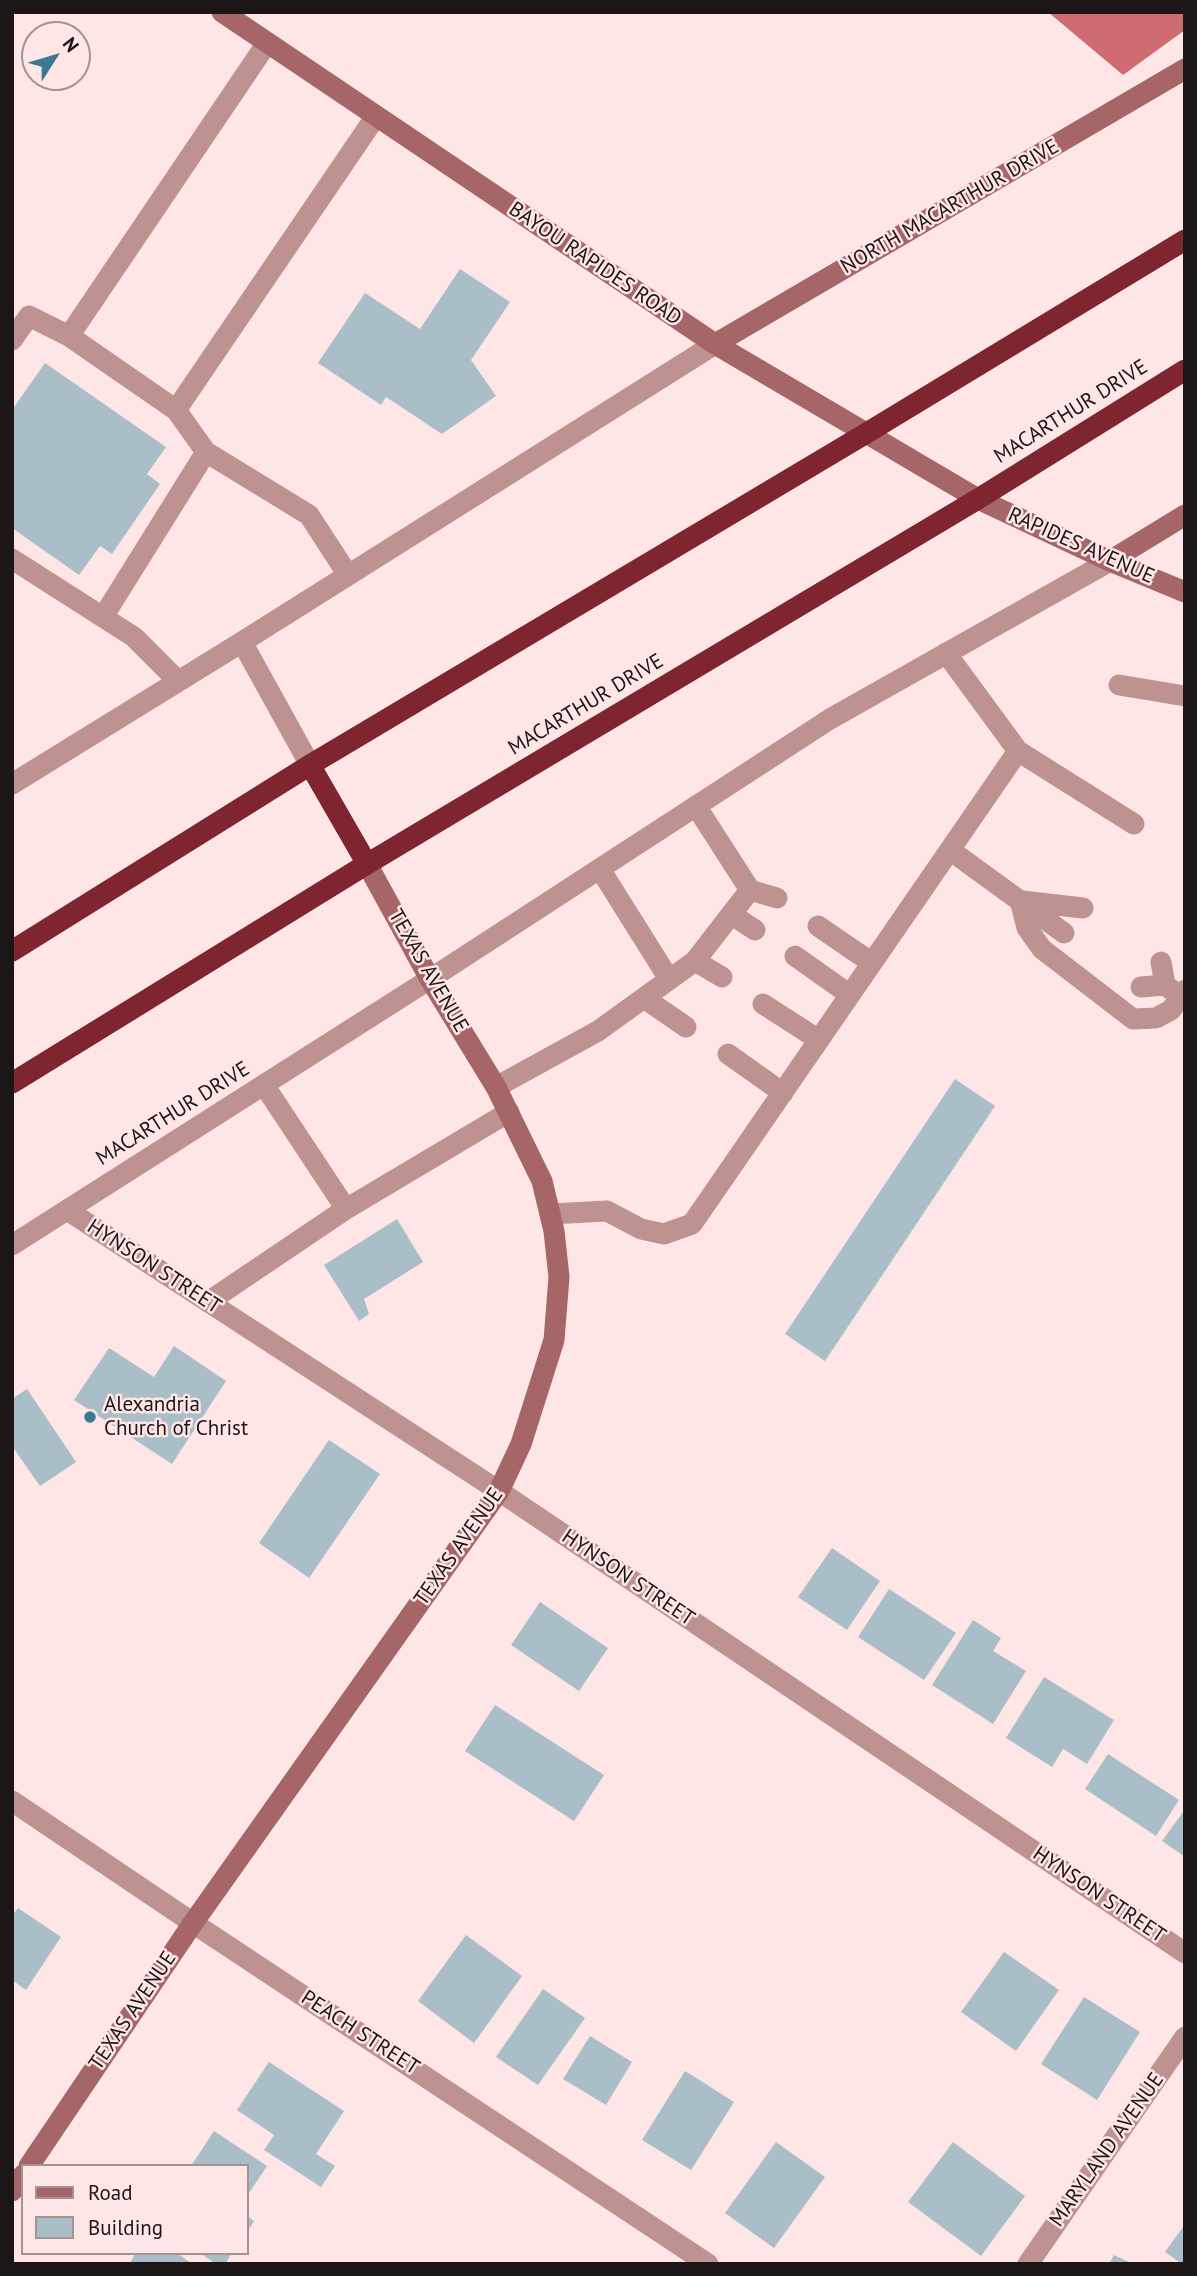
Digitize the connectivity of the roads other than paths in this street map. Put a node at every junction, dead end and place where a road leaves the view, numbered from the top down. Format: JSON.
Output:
{"nodes":[{"id":1,"x":222,"y":12,"type":"edge"},
{"id":2,"x":267,"y":43,"type":"junction"},
{"id":3,"x":1185,"y":69,"type":"edge"},
{"id":4,"x":376,"y":116,"type":"junction"},
{"id":5,"x":1185,"y":240,"type":"edge"},
{"id":6,"x":69,"y":336,"type":"junction"},
{"id":7,"x":12,"y":340,"type":"edge"},
{"id":8,"x":715,"y":344,"type":"junction"},
{"id":9,"x":1185,"y":370,"type":"edge"},
{"id":10,"x":176,"y":410,"type":"junction"},
{"id":11,"x":866,"y":434,"type":"junction"},
{"id":12,"x":206,"y":452,"type":"junction"},
{"id":13,"x":978,"y":499,"type":"junction"},
{"id":14,"x":1185,"y":515,"type":"edge"},
{"id":15,"x":12,"y":559,"type":"edge"},
{"id":16,"x":1110,"y":561,"type":"junction"},
{"id":17,"x":348,"y":575,"type":"junction"},
{"id":18,"x":1185,"y":592,"type":"edge"},
{"id":19,"x":103,"y":617,"type":"junction"},
{"id":20,"x":242,"y":642,"type":"junction"},
{"id":21,"x":946,"y":653,"type":"junction"},
{"id":22,"x":178,"y":681,"type":"junction"},
{"id":23,"x":1119,"y":685,"type":"dead end"},
{"id":24,"x":1185,"y":696,"type":"edge"},
{"id":25,"x":1018,"y":751,"type":"junction"},
{"id":26,"x":310,"y":765,"type":"junction"},
{"id":27,"x":12,"y":784,"type":"edge"},
{"id":28,"x":696,"y":806,"type":"junction"},
{"id":29,"x":1134,"y":824,"type":"dead end"},
{"id":30,"x":950,"y":850,"type":"junction"},
{"id":31,"x":367,"y":864,"type":"junction"},
{"id":32,"x":600,"y":869,"type":"junction"},
{"id":33,"x":750,"y":890,"type":"junction"},
{"id":34,"x":777,"y":898,"type":"dead end"},
{"id":35,"x":1020,"y":900,"type":"junction"},
{"id":36,"x":1083,"y":908,"type":"dead end"},
{"id":37,"x":731,"y":914,"type":"junction"},
{"id":38,"x":818,"y":926,"type":"dead end"},
{"id":39,"x":755,"y":930,"type":"dead end"},
{"id":40,"x":1064,"y":933,"type":"dead end"},
{"id":41,"x":12,"y":951,"type":"edge"},
{"id":42,"x":794,"y":956,"type":"dead end"},
{"id":43,"x":695,"y":961,"type":"junction"},
{"id":44,"x":1161,"y":962,"type":"dead end"},
{"id":45,"x":872,"y":963,"type":"junction"},
{"id":46,"x":723,"y":977,"type":"dead end"},
{"id":47,"x":430,"y":979,"type":"junction"},
{"id":48,"x":669,"y":979,"type":"junction"},
{"id":49,"x":1141,"y":987,"type":"dead end"},
{"id":50,"x":1177,"y":990,"type":"edge"},
{"id":51,"x":850,"y":995,"type":"junction"},
{"id":52,"x":644,"y":998,"type":"junction"},
{"id":53,"x":763,"y":1004,"type":"dead end"},
{"id":54,"x":687,"y":1027,"type":"dead end"},
{"id":55,"x":819,"y":1040,"type":"junction"},
{"id":56,"x":728,"y":1054,"type":"dead end"},
{"id":57,"x":12,"y":1083,"type":"edge"},
{"id":58,"x":264,"y":1085,"type":"junction"},
{"id":59,"x":496,"y":1087,"type":"junction"},
{"id":60,"x":783,"y":1093,"type":"junction"},
{"id":61,"x":509,"y":1112,"type":"junction"},
{"id":62,"x":345,"y":1209,"type":"junction"},
{"id":63,"x":67,"y":1210,"type":"junction"},
{"id":64,"x":550,"y":1214,"type":"junction"},
{"id":65,"x":12,"y":1245,"type":"edge"},
{"id":66,"x":208,"y":1302,"type":"junction"},
{"id":67,"x":499,"y":1491,"type":"junction"},
{"id":68,"x":12,"y":1801,"type":"edge"},
{"id":69,"x":193,"y":1923,"type":"junction"},
{"id":70,"x":1185,"y":1953,"type":"edge"},
{"id":71,"x":1185,"y":2037,"type":"edge"},
{"id":72,"x":30,"y":2164,"type":"edge"},
{"id":73,"x":708,"y":2264,"type":"edge"},
{"id":74,"x":1028,"y":2264,"type":"edge"}],
"edges":[{"from":1,"to":2,"type":"street","name":"BAYOU RAPIDES ROAD"},
{"from":2,"to":4,"type":"street","name":"BAYOU RAPIDES ROAD"},
{"from":2,"to":6,"type":"street"},
{"from":3,"to":8,"type":"street","name":"NORTH MACARTHUR DRIVE"},
{"from":4,"to":8,"type":"street","name":"BAYOU RAPIDES ROAD"},
{"from":4,"to":10,"type":"street"},
{"from":5,"to":11,"type":"highway"},
{"from":6,"to":7,"type":"street"},
{"from":6,"to":10,"type":"street"},
{"from":8,"to":11,"type":"street","name":"BAYOU RAPIDES ROAD"},
{"from":8,"to":17,"type":"street"},
{"from":9,"to":13,"type":"highway","name":"MACARTHUR DRIVE"},
{"from":10,"to":12,"type":"street"},
{"from":11,"to":13,"type":"street","name":"BAYOU RAPIDES ROAD"},
{"from":11,"to":26,"type":"highway"},
{"from":12,"to":17,"type":"street"},
{"from":12,"to":19,"type":"street"},
{"from":13,"to":16,"type":"street","name":"RAPIDES AVENUE"},
{"from":13,"to":31,"type":"highway","name":"MACARTHUR DRIVE"},
{"from":14,"to":16,"type":"street"},
{"from":15,"to":19,"type":"street"},
{"from":16,"to":18,"type":"street","name":"RAPIDES AVENUE"},
{"from":16,"to":21,"type":"street","name":"MACARTHUR DRIVE"},
{"from":17,"to":20,"type":"street"},
{"from":19,"to":22,"type":"street"},
{"from":20,"to":22,"type":"street"},
{"from":20,"to":26,"type":"street"},
{"from":21,"to":25,"type":"street"},
{"from":21,"to":28,"type":"street","name":"MACARTHUR DRIVE"},
{"from":22,"to":27,"type":"street"},
{"from":23,"to":24,"type":"street"},
{"from":25,"to":29,"type":"street"},
{"from":25,"to":30,"type":"street"},
{"from":26,"to":31,"type":"highway"},
{"from":26,"to":41,"type":"highway"},
{"from":28,"to":32,"type":"street","name":"MACARTHUR DRIVE"},
{"from":28,"to":33,"type":"street"},
{"from":30,"to":35,"type":"street"},
{"from":30,"to":45,"type":"street"},
{"from":31,"to":47,"type":"street","name":"TEXAS AVENUE"},
{"from":31,"to":57,"type":"highway","name":"MACARTHUR DRIVE"},
{"from":32,"to":47,"type":"street","name":"MACARTHUR DRIVE"},
{"from":32,"to":48,"type":"street"},
{"from":33,"to":34,"type":"street"},
{"from":33,"to":37,"type":"street"},
{"from":35,"to":36,"type":"street"},
{"from":35,"to":40,"type":"street"},
{"from":35,"to":50,"type":"street"},
{"from":37,"to":39,"type":"street"},
{"from":37,"to":43,"type":"street"},
{"from":38,"to":45,"type":"street"},
{"from":42,"to":51,"type":"street"},
{"from":43,"to":46,"type":"street"},
{"from":43,"to":48,"type":"street"},
{"from":44,"to":50,"type":"street"},
{"from":45,"to":51,"type":"street"},
{"from":47,"to":58,"type":"street","name":"MACARTHUR DRIVE"},
{"from":47,"to":59,"type":"street","name":"TEXAS AVENUE"},
{"from":48,"to":52,"type":"street"},
{"from":49,"to":50,"type":"street"},
{"from":51,"to":55,"type":"street"},
{"from":52,"to":54,"type":"street"},
{"from":52,"to":59,"type":"street"},
{"from":53,"to":55,"type":"street"},
{"from":55,"to":60,"type":"street"},
{"from":56,"to":60,"type":"street"},
{"from":58,"to":62,"type":"street"},
{"from":58,"to":63,"type":"street","name":"MACARTHUR DRIVE"},
{"from":59,"to":61,"type":"street","name":"TEXAS AVENUE"},
{"from":60,"to":64,"type":"street"},
{"from":61,"to":62,"type":"street"},
{"from":61,"to":64,"type":"street","name":"TEXAS AVENUE"},
{"from":62,"to":66,"type":"street"},
{"from":63,"to":65,"type":"street","name":"MACARTHUR DRIVE"},
{"from":63,"to":66,"type":"street","name":"HYNSON STREET"},
{"from":64,"to":67,"type":"street","name":"TEXAS AVENUE"},
{"from":66,"to":67,"type":"street","name":"HYNSON STREET"},
{"from":67,"to":69,"type":"street","name":"TEXAS AVENUE"},
{"from":67,"to":70,"type":"street","name":"HYNSON STREET"},
{"from":68,"to":69,"type":"street","name":"PEACH STREET"},
{"from":69,"to":72,"type":"street","name":"TEXAS AVENUE"},
{"from":69,"to":73,"type":"street","name":"PEACH STREET"},
{"from":71,"to":74,"type":"street","name":"MARYLAND AVENUE"}]}
